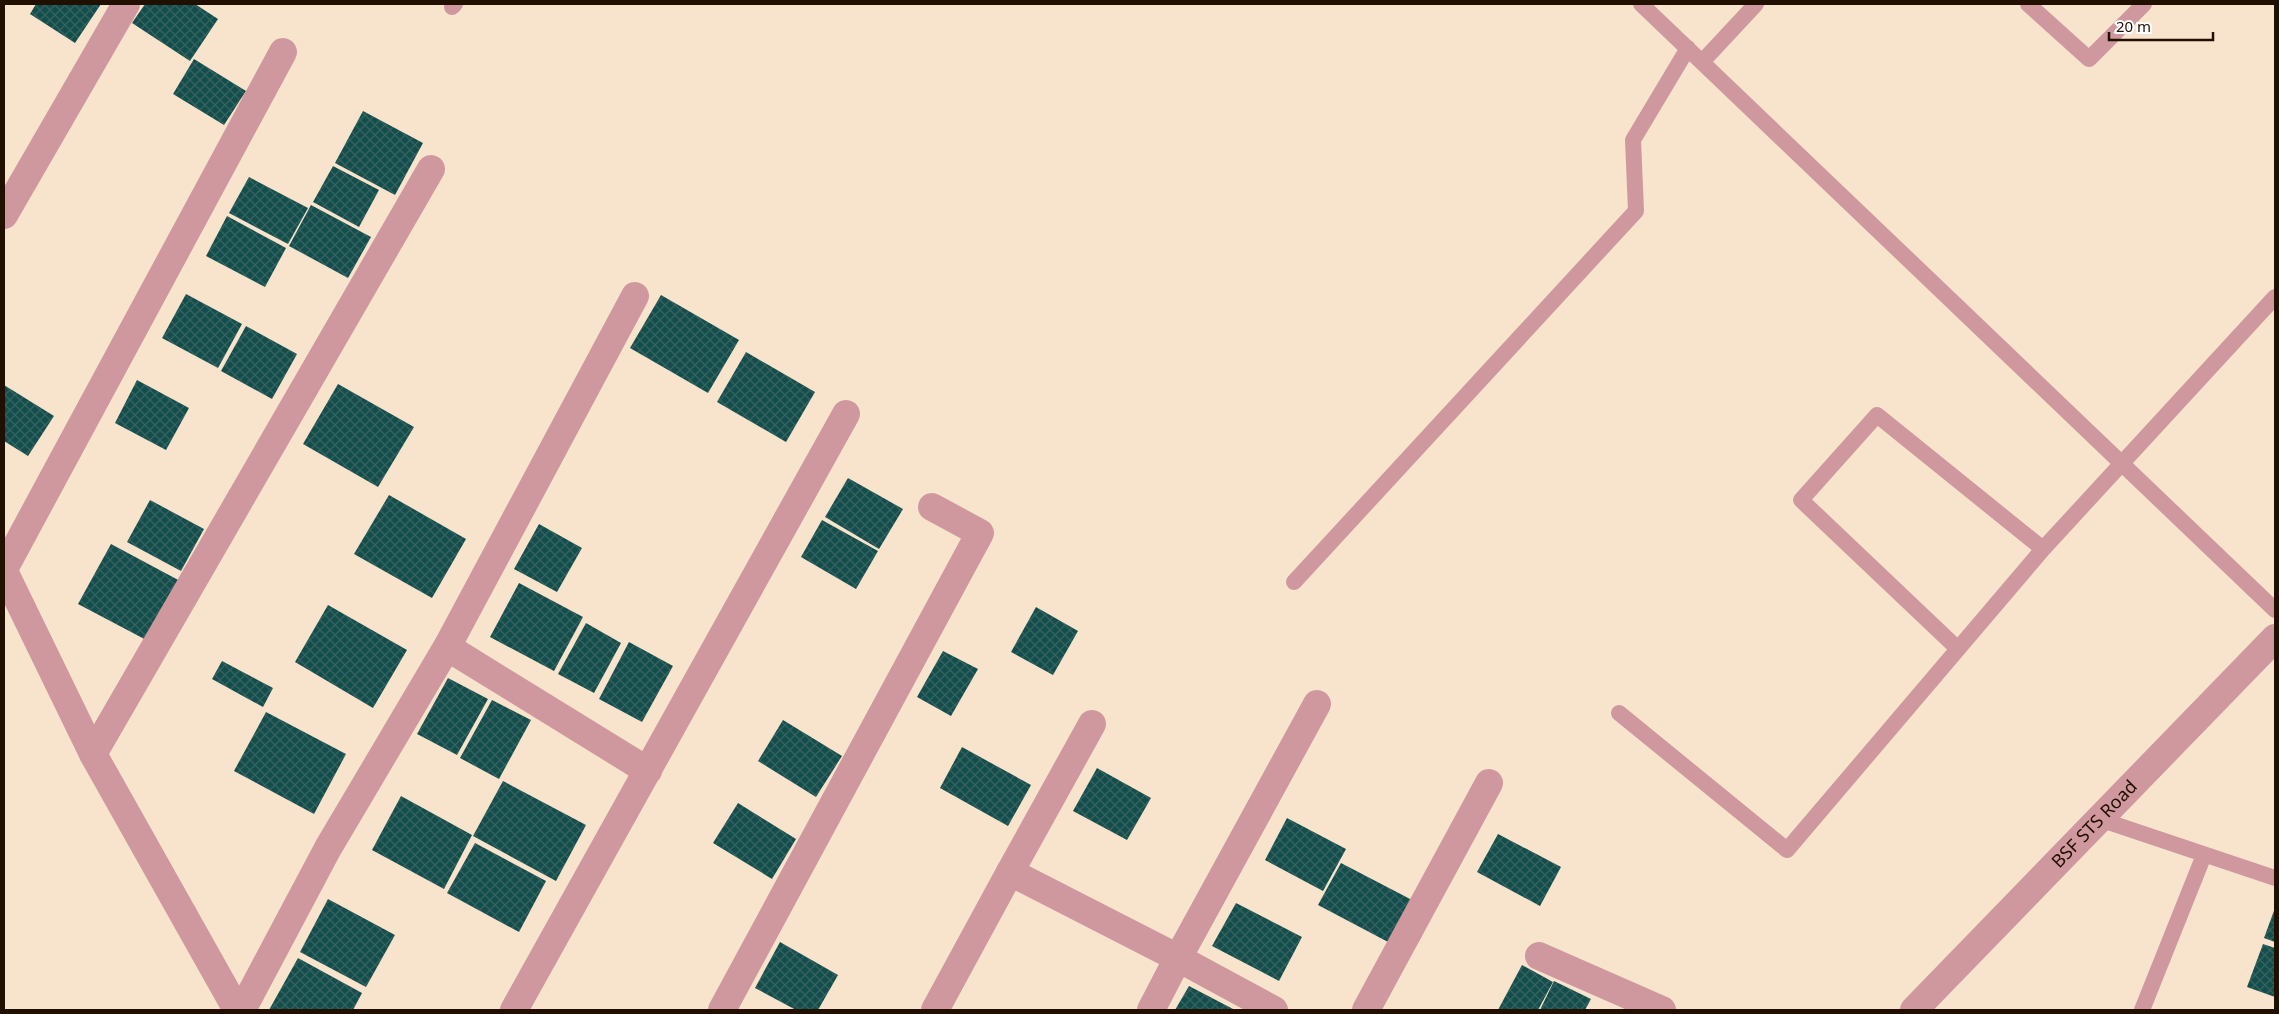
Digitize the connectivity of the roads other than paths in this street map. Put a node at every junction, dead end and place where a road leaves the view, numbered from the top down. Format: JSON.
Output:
{"nodes":[{"id":1,"x":126,"y":4,"type":"edge"},
{"id":2,"x":1641,"y":4,"type":"edge"},
{"id":3,"x":1756,"y":4,"type":"edge"},
{"id":4,"x":2028,"y":4,"type":"edge"},
{"id":5,"x":2144,"y":4,"type":"edge"},
{"id":6,"x":1688,"y":48,"type":"junction"},
{"id":7,"x":283,"y":52,"type":"dead end"},
{"id":8,"x":1702,"y":62,"type":"junction"},
{"id":9,"x":430,"y":169,"type":"dead end"},
{"id":10,"x":4,"y":215,"type":"edge"},
{"id":11,"x":634,"y":296,"type":"dead end"},
{"id":12,"x":2275,"y":297,"type":"edge"},
{"id":13,"x":846,"y":414,"type":"dead end"},
{"id":14,"x":2122,"y":464,"type":"junction"},
{"id":15,"x":932,"y":507,"type":"dead end"},
{"id":16,"x":2043,"y":549,"type":"junction"},
{"id":17,"x":4,"y":570,"type":"edge"},
{"id":18,"x":1294,"y":582,"type":"dead end"},
{"id":19,"x":2275,"y":610,"type":"edge"},
{"id":20,"x":2275,"y":638,"type":"edge"},
{"id":21,"x":447,"y":647,"type":"junction"},
{"id":22,"x":1958,"y":649,"type":"junction"},
{"id":23,"x":1317,"y":704,"type":"dead end"},
{"id":24,"x":1619,"y":712,"type":"dead end"},
{"id":25,"x":1092,"y":724,"type":"dead end"},
{"id":26,"x":92,"y":754,"type":"junction"},
{"id":27,"x":648,"y":771,"type":"junction"},
{"id":28,"x":1489,"y":783,"type":"dead end"},
{"id":29,"x":2099,"y":819,"type":"junction"},
{"id":30,"x":2204,"y":855,"type":"junction"},
{"id":31,"x":1010,"y":872,"type":"junction"},
{"id":32,"x":2275,"y":878,"type":"edge"},
{"id":33,"x":1539,"y":956,"type":"dead end"},
{"id":34,"x":1178,"y":958,"type":"junction"},
{"id":35,"x":237,"y":1010,"type":"edge"},
{"id":36,"x":242,"y":1010,"type":"edge"},
{"id":37,"x":514,"y":1010,"type":"edge"},
{"id":38,"x":722,"y":1010,"type":"edge"},
{"id":39,"x":935,"y":1010,"type":"edge"},
{"id":40,"x":1151,"y":1010,"type":"edge"},
{"id":41,"x":1274,"y":1010,"type":"edge"},
{"id":42,"x":1366,"y":1010,"type":"edge"},
{"id":43,"x":1662,"y":1010,"type":"edge"},
{"id":44,"x":1914,"y":1010,"type":"edge"},
{"id":45,"x":2142,"y":1010,"type":"edge"}],
"edges":[{"from":1,"to":10,"type":"street"},
{"from":2,"to":6,"type":"lane"},
{"from":3,"to":8,"type":"lane"},
{"from":4,"to":5,"type":"lane"},
{"from":6,"to":8,"type":"lane"},
{"from":6,"to":18,"type":"lane"},
{"from":7,"to":17,"type":"street"},
{"from":8,"to":14,"type":"lane"},
{"from":9,"to":26,"type":"street"},
{"from":11,"to":21,"type":"street"},
{"from":12,"to":14,"type":"lane"},
{"from":13,"to":27,"type":"street"},
{"from":14,"to":16,"type":"lane"},
{"from":14,"to":19,"type":"lane"},
{"from":15,"to":38,"type":"street"},
{"from":16,"to":22,"type":"lane"},
{"from":16,"to":22,"type":"lane"},
{"from":17,"to":26,"type":"street"},
{"from":20,"to":29,"type":"street","name":"BSF STS Road"},
{"from":21,"to":27,"type":"street"},
{"from":21,"to":36,"type":"street"},
{"from":22,"to":24,"type":"lane"},
{"from":23,"to":34,"type":"street"},
{"from":25,"to":31,"type":"street"},
{"from":26,"to":35,"type":"street"},
{"from":27,"to":37,"type":"street"},
{"from":28,"to":42,"type":"street"},
{"from":29,"to":30,"type":"lane"},
{"from":29,"to":44,"type":"street","name":"BSF STS Road"},
{"from":30,"to":32,"type":"lane"},
{"from":30,"to":45,"type":"lane"},
{"from":31,"to":34,"type":"street"},
{"from":31,"to":39,"type":"street"},
{"from":33,"to":43,"type":"street"},
{"from":34,"to":40,"type":"street"},
{"from":34,"to":41,"type":"street"}]}
